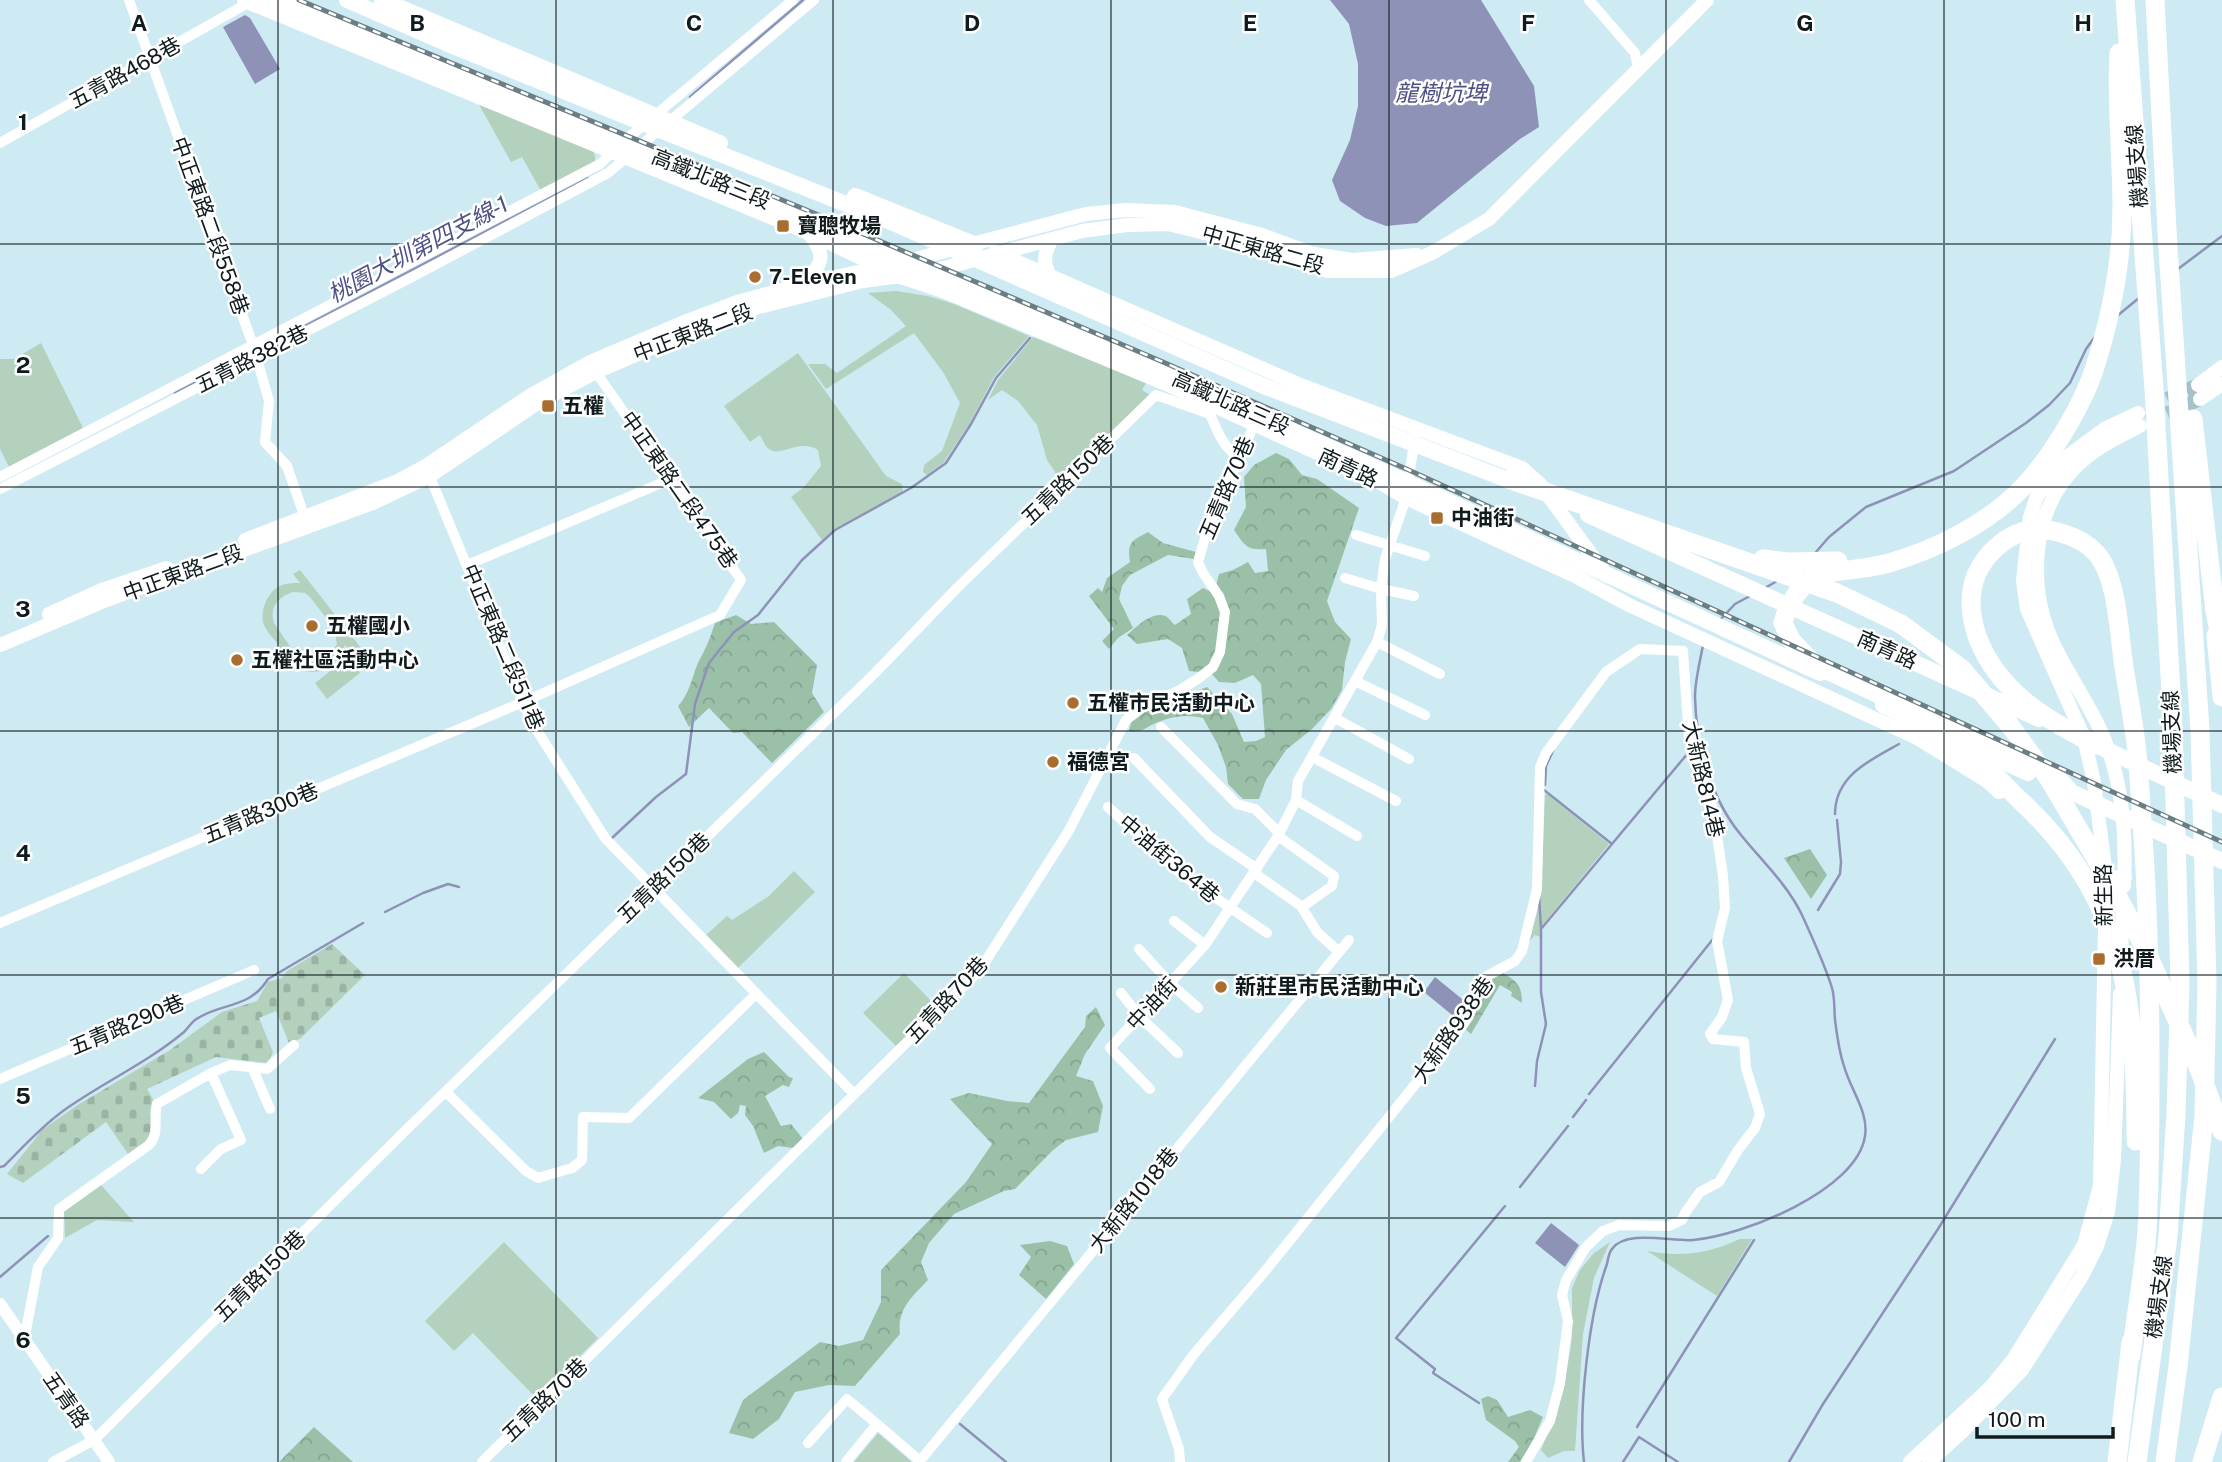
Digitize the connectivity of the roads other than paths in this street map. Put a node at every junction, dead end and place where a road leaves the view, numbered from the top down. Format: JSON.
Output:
{"nodes":[{"id":1,"x":129,"y":0,"type":"edge"},
{"id":2,"x":276,"y":0,"type":"edge"},
{"id":3,"x":347,"y":0,"type":"edge"},
{"id":4,"x":382,"y":0,"type":"edge"},
{"id":5,"x":793,"y":0,"type":"edge"},
{"id":6,"x":814,"y":0,"type":"edge"},
{"id":7,"x":1589,"y":0,"type":"edge"},
{"id":8,"x":1707,"y":0,"type":"edge"},
{"id":9,"x":2123,"y":0,"type":"edge"},
{"id":10,"x":2155,"y":0,"type":"edge"},
{"id":11,"x":247,"y":1,"type":"edge"},
{"id":12,"x":409,"y":27,"type":"junction"},
{"id":13,"x":475,"y":41,"type":"junction"},
{"id":14,"x":151,"y":59,"type":"junction"},
{"id":15,"x":408,"y":68,"type":"junction"},
{"id":16,"x":1638,"y":69,"type":"junction"},
{"id":17,"x":469,"y":79,"type":"junction"},
{"id":18,"x":641,"y":137,"type":"junction"},
{"id":19,"x":0,"y":143,"type":"edge"},
{"id":20,"x":754,"y":158,"type":"junction"},
{"id":21,"x":782,"y":179,"type":"junction"},
{"id":22,"x":807,"y":231,"type":"junction"},
{"id":23,"x":1052,"y":239,"type":"junction"},
{"id":24,"x":954,"y":250,"type":"junction"},
{"id":25,"x":976,"y":252,"type":"junction"},
{"id":26,"x":997,"y":253,"type":"junction"},
{"id":27,"x":1432,"y":253,"type":"junction"},
{"id":28,"x":880,"y":267,"type":"junction"},
{"id":29,"x":905,"y":269,"type":"junction"},
{"id":30,"x":929,"y":272,"type":"junction"},
{"id":31,"x":1051,"y":278,"type":"junction"},
{"id":32,"x":803,"y":284,"type":"junction"},
{"id":33,"x":253,"y":345,"type":"junction"},
{"id":34,"x":257,"y":357,"type":"junction"},
{"id":35,"x":593,"y":367,"type":"junction"},
{"id":36,"x":2222,"y":367,"type":"edge"},
{"id":37,"x":1298,"y":384,"type":"joint"},
{"id":38,"x":2222,"y":384,"type":"edge"},
{"id":39,"x":1266,"y":387,"type":"joint"},
{"id":40,"x":2189,"y":395,"type":"junction"},
{"id":41,"x":2145,"y":423,"type":"junction"},
{"id":42,"x":1254,"y":425,"type":"junction"},
{"id":43,"x":1416,"y":429,"type":"junction"},
{"id":44,"x":1239,"y":457,"type":"junction"},
{"id":45,"x":1374,"y":467,"type":"joint"},
{"id":46,"x":2039,"y":468,"type":"junction"},
{"id":47,"x":427,"y":472,"type":"junction"},
{"id":48,"x":0,"y":477,"type":"edge"},
{"id":49,"x":671,"y":479,"type":"junction"},
{"id":50,"x":1508,"y":479,"type":"junction"},
{"id":51,"x":1409,"y":480,"type":"junction"},
{"id":52,"x":1388,"y":487,"type":"junction"},
{"id":53,"x":0,"y":489,"type":"edge"},
{"id":54,"x":1406,"y":498,"type":"junction"},
{"id":55,"x":306,"y":522,"type":"junction"},
{"id":56,"x":1356,"y":535,"type":"dead end"},
{"id":57,"x":1389,"y":546,"type":"junction"},
{"id":58,"x":1699,"y":546,"type":"junction"},
{"id":59,"x":1425,"y":556,"type":"dead end"},
{"id":60,"x":467,"y":565,"type":"junction"},
{"id":61,"x":1345,"y":578,"type":"dead end"},
{"id":62,"x":1607,"y":587,"type":"junction"},
{"id":63,"x":1381,"y":589,"type":"junction"},
{"id":64,"x":1415,"y":596,"type":"dead end"},
{"id":65,"x":2215,"y":611,"type":"junction"},
{"id":66,"x":0,"y":636,"type":"edge"},
{"id":67,"x":1377,"y":642,"type":"junction"},
{"id":68,"x":0,"y":645,"type":"edge"},
{"id":69,"x":2222,"y":647,"type":"edge"},
{"id":70,"x":1683,"y":651,"type":"joint"},
{"id":71,"x":1440,"y":674,"type":"dead end"},
{"id":72,"x":1355,"y":681,"type":"junction"},
{"id":73,"x":2222,"y":697,"type":"edge"},
{"id":74,"x":523,"y":702,"type":"junction"},
{"id":75,"x":1425,"y":715,"type":"dead end"},
{"id":76,"x":1335,"y":718,"type":"junction"},
{"id":77,"x":1923,"y":726,"type":"junction"},
{"id":78,"x":1161,"y":727,"type":"dead end"},
{"id":79,"x":2097,"y":745,"type":"junction"},
{"id":80,"x":1312,"y":757,"type":"junction"},
{"id":81,"x":1134,"y":758,"type":"dead end"},
{"id":82,"x":1409,"y":759,"type":"dead end"},
{"id":83,"x":2068,"y":790,"type":"junction"},
{"id":84,"x":1296,"y":800,"type":"junction"},
{"id":85,"x":1396,"y":800,"type":"dead end"},
{"id":86,"x":2222,"y":805,"type":"edge"},
{"id":87,"x":1108,"y":807,"type":"dead end"},
{"id":88,"x":1278,"y":834,"type":"junction"},
{"id":89,"x":1357,"y":836,"type":"dead end"},
{"id":90,"x":2222,"y":861,"type":"edge"},
{"id":91,"x":1255,"y":871,"type":"junction"},
{"id":92,"x":2106,"y":876,"type":"junction"},
{"id":93,"x":2124,"y":878,"type":"junction"},
{"id":94,"x":653,"y":889,"type":"junction"},
{"id":95,"x":1301,"y":907,"type":"junction"},
{"id":96,"x":1230,"y":909,"type":"junction"},
{"id":97,"x":1174,"y":921,"type":"dead end"},
{"id":98,"x":0,"y":923,"type":"edge"},
{"id":99,"x":1266,"y":933,"type":"dead end"},
{"id":100,"x":1349,"y":940,"type":"dead end"},
{"id":101,"x":1205,"y":945,"type":"junction"},
{"id":102,"x":1139,"y":949,"type":"dead end"},
{"id":103,"x":1338,"y":951,"type":"junction"},
{"id":104,"x":254,"y":970,"type":"dead end"},
{"id":105,"x":1171,"y":984,"type":"junction"},
{"id":106,"x":1121,"y":993,"type":"dead end"},
{"id":107,"x":756,"y":994,"type":"junction"},
{"id":108,"x":1198,"y":1008,"type":"dead end"},
{"id":109,"x":1140,"y":1017,"type":"junction"},
{"id":110,"x":294,"y":1045,"type":"dead end"},
{"id":111,"x":1178,"y":1053,"type":"dead end"},
{"id":112,"x":252,"y":1067,"type":"junction"},
{"id":113,"x":211,"y":1073,"type":"junction"},
{"id":114,"x":0,"y":1079,"type":"edge"},
{"id":115,"x":1150,"y":1089,"type":"dead end"},
{"id":116,"x":446,"y":1092,"type":"junction"},
{"id":117,"x":854,"y":1094,"type":"junction"},
{"id":118,"x":270,"y":1109,"type":"dead end"},
{"id":119,"x":2222,"y":1131,"type":"edge"},
{"id":120,"x":201,"y":1169,"type":"dead end"},
{"id":121,"x":0,"y":1304,"type":"edge"},
{"id":122,"x":20,"y":1334,"type":"junction"},
{"id":123,"x":2131,"y":1355,"type":"junction"},
{"id":124,"x":2222,"y":1397,"type":"edge"},
{"id":125,"x":2222,"y":1419,"type":"edge"},
{"id":126,"x":877,"y":1424,"type":"junction"},
{"id":127,"x":94,"y":1440,"type":"junction"},
{"id":128,"x":808,"y":1443,"type":"dead end"},
{"id":129,"x":2206,"y":1453,"type":"edge"},
{"id":130,"x":53,"y":1462,"type":"edge"},
{"id":131,"x":108,"y":1462,"type":"edge"},
{"id":132,"x":482,"y":1462,"type":"edge"},
{"id":133,"x":846,"y":1462,"type":"edge"},
{"id":134,"x":920,"y":1462,"type":"edge"},
{"id":135,"x":1180,"y":1462,"type":"edge"},
{"id":136,"x":1526,"y":1462,"type":"edge"},
{"id":137,"x":1910,"y":1462,"type":"edge"},
{"id":138,"x":1929,"y":1462,"type":"edge"},
{"id":139,"x":2117,"y":1462,"type":"edge"},
{"id":140,"x":2137,"y":1462,"type":"edge"},
{"id":141,"x":2165,"y":1462,"type":"edge"}],
"edges":[{"from":1,"to":14,"type":"street","name":"中正東路二段558巷"},
{"from":2,"to":17,"type":"main road","name":"高鐵北路三段"},
{"from":3,"to":12,"type":"main road","name":"高鐵北路三段"},
{"from":4,"to":13,"type":"main road","name":"高鐵北路三段"},
{"from":5,"to":18,"type":"street"},
{"from":6,"to":18,"type":"street"},
{"from":7,"to":16,"type":"street"},
{"from":8,"to":16,"type":"main road","name":"中正東路二段"},
{"from":9,"to":41,"type":"highway","name":"機場支線"},
{"from":9,"to":46,"type":"highway"},
{"from":10,"to":40,"type":"highway","name":"機場支線"},
{"from":11,"to":14,"type":"street","name":"五青路468巷"},
{"from":11,"to":15,"type":"main road","name":"高鐵北路三段"},
{"from":12,"to":13,"type":"main road"},
{"from":12,"to":18,"type":"main road","name":"高鐵北路三段"},
{"from":13,"to":18,"type":"main road","name":"高鐵北路三段"},
{"from":14,"to":19,"type":"street","name":"五青路468巷"},
{"from":14,"to":33,"type":"street","name":"中正東路二段558巷"},
{"from":15,"to":17,"type":"main road"},
{"from":15,"to":18,"type":"main road","name":"高鐵北路三段"},
{"from":16,"to":27,"type":"main road","name":"中正東路二段"},
{"from":17,"to":18,"type":"main road","name":"高鐵北路三段"},
{"from":18,"to":20,"type":"main road","name":"高鐵北路三段"},
{"from":18,"to":21,"type":"main road","name":"高鐵北路三段"},
{"from":18,"to":22,"type":"main road","name":"高鐵北路三段"},
{"from":18,"to":29,"type":"main road","name":"高鐵北路三段"},
{"from":18,"to":33,"type":"street","name":"五青路382巷"},
{"from":18,"to":34,"type":"street","name":"五青路382巷"},
{"from":20,"to":21,"type":"main road"},
{"from":20,"to":25,"type":"main road","name":"高鐵北路三段"},
{"from":21,"to":24,"type":"main road","name":"高鐵北路三段"},
{"from":22,"to":28,"type":"main road","name":"高鐵北路三段"},
{"from":22,"to":32,"type":"main road"},
{"from":23,"to":26,"type":"main road","name":"中正東路二段"},
{"from":23,"to":27,"type":"main road","name":"中正東路二段"},
{"from":23,"to":31,"type":"main road"},
{"from":24,"to":25,"type":"main road","name":"高鐵北路三段"},
{"from":24,"to":29,"type":"main road","name":"中正東路二段"},
{"from":25,"to":26,"type":"main road","name":"高鐵北路三段"},
{"from":25,"to":27,"type":"main road","name":"中正東路二段"},
{"from":25,"to":30,"type":"main road","name":"中正東路二段"},
{"from":25,"to":39,"type":"main road","name":"高鐵北路三段"},
{"from":26,"to":31,"type":"main road","name":"高鐵北路三段"},
{"from":28,"to":29,"type":"main road","name":"高鐵北路三段"},
{"from":28,"to":32,"type":"main road","name":"中正東路二段"},
{"from":29,"to":30,"type":"main road","name":"高鐵北路三段"},
{"from":29,"to":35,"type":"main road","name":"中正東路二段"},
{"from":29,"to":42,"type":"main road","name":"高鐵北路三段"},
{"from":30,"to":45,"type":"main road","name":"高鐵北路三段"},
{"from":31,"to":37,"type":"main road","name":"高鐵北路三段"},
{"from":32,"to":35,"type":"main road","name":"中正東路二段"},
{"from":33,"to":34,"type":"street","name":"中正東路二段558巷"},
{"from":33,"to":48,"type":"street","name":"五青路382巷"},
{"from":34,"to":53,"type":"street","name":"五青路382巷"},
{"from":34,"to":55,"type":"street","name":"中正東路二段558巷"},
{"from":35,"to":47,"type":"main road","name":"中正東路二段"},
{"from":35,"to":49,"type":"street","name":"中正東路二段475巷"},
{"from":36,"to":40,"type":"main road"},
{"from":37,"to":43,"type":"main road","name":"南青路"},
{"from":38,"to":40,"type":"main road"},
{"from":39,"to":50,"type":"main road","name":"南青路"},
{"from":40,"to":65,"type":"highway"},
{"from":40,"to":141,"type":"highway","name":"機場支線"},
{"from":41,"to":92,"type":"main road","name":"新生路"},
{"from":41,"to":93,"type":"main road","name":"新生路"},
{"from":41,"to":140,"type":"highway","name":"機場支線"},
{"from":42,"to":44,"type":"street","name":"五青路70巷"},
{"from":42,"to":52,"type":"main road","name":"南青路"},
{"from":43,"to":51,"type":"street","name":"中油街"},
{"from":43,"to":62,"type":"main road","name":"南青路"},
{"from":44,"to":94,"type":"street","name":"五青路150巷"},
{"from":44,"to":117,"type":"street","name":"五青路70巷"},
{"from":45,"to":77,"type":"main road","name":"南青路"},
{"from":46,"to":58,"type":"highway"},
{"from":46,"to":83,"type":"highway"},
{"from":47,"to":55,"type":"main road","name":"中正東路二段"},
{"from":47,"to":60,"type":"street","name":"中正東路二段511巷"},
{"from":49,"to":60,"type":"street"},
{"from":49,"to":74,"type":"street","name":"中正東路二段475巷"},
{"from":50,"to":58,"type":"highway"},
{"from":50,"to":79,"type":"main road","name":"南青路"},
{"from":51,"to":52,"type":"main road"},
{"from":51,"to":54,"type":"street","name":"中油街"},
{"from":52,"to":54,"type":"main road","name":"南青路"},
{"from":54,"to":57,"type":"street","name":"中油街"},
{"from":54,"to":62,"type":"main road","name":"南青路"},
{"from":55,"to":66,"type":"main road","name":"中正東路二段"},
{"from":55,"to":68,"type":"main road","name":"中正東路二段"},
{"from":56,"to":57,"type":"street"},
{"from":57,"to":59,"type":"street"},
{"from":57,"to":63,"type":"street","name":"中油街"},
{"from":58,"to":119,"type":"highway"},
{"from":60,"to":74,"type":"street","name":"中正東路二段511巷"},
{"from":61,"to":63,"type":"street"},
{"from":62,"to":92,"type":"main road","name":"南青路"},
{"from":63,"to":64,"type":"street"},
{"from":63,"to":67,"type":"street","name":"中油街"},
{"from":65,"to":69,"type":"highway"},
{"from":65,"to":73,"type":"highway"},
{"from":67,"to":71,"type":"street"},
{"from":67,"to":72,"type":"street","name":"中油街"},
{"from":70,"to":135,"type":"street","name":"大新路938巷"},
{"from":70,"to":136,"type":"street","name":"大新路814巷"},
{"from":72,"to":75,"type":"street"},
{"from":72,"to":76,"type":"street","name":"中油街"},
{"from":74,"to":94,"type":"street","name":"中正東路二段511巷"},
{"from":74,"to":98,"type":"street","name":"五青路300巷"},
{"from":76,"to":80,"type":"street","name":"中油街"},
{"from":76,"to":82,"type":"street"},
{"from":77,"to":83,"type":"main road","name":"南青路"},
{"from":77,"to":123,"type":"highway"},
{"from":78,"to":88,"type":"street"},
{"from":79,"to":86,"type":"main road","name":"南青路"},
{"from":79,"to":123,"type":"highway"},
{"from":80,"to":84,"type":"street","name":"中油街"},
{"from":80,"to":85,"type":"street"},
{"from":81,"to":91,"type":"street"},
{"from":83,"to":90,"type":"main road","name":"南青路"},
{"from":84,"to":88,"type":"street","name":"中油街"},
{"from":84,"to":89,"type":"street"},
{"from":87,"to":96,"type":"street","name":"中油街364巷"},
{"from":88,"to":91,"type":"street","name":"中油街"},
{"from":88,"to":95,"type":"street"},
{"from":91,"to":95,"type":"street"},
{"from":91,"to":96,"type":"street","name":"中油街"},
{"from":92,"to":93,"type":"main road","name":"南青路"},
{"from":92,"to":137,"type":"main road","name":"新生路"},
{"from":93,"to":138,"type":"main road","name":"新生路"},
{"from":94,"to":107,"type":"street","name":"中正東路二段511巷"},
{"from":94,"to":116,"type":"street","name":"五青路150巷"},
{"from":95,"to":103,"type":"street"},
{"from":96,"to":99,"type":"street","name":"中油街364巷"},
{"from":96,"to":101,"type":"street","name":"中油街"},
{"from":97,"to":101,"type":"street"},
{"from":100,"to":103,"type":"street","name":"大新路1018巷"},
{"from":101,"to":105,"type":"street","name":"中油街"},
{"from":102,"to":105,"type":"street"},
{"from":103,"to":134,"type":"street","name":"大新路1018巷"},
{"from":104,"to":114,"type":"street","name":"五青路290巷"},
{"from":105,"to":108,"type":"street"},
{"from":105,"to":109,"type":"street","name":"中油街"},
{"from":106,"to":109,"type":"street"},
{"from":107,"to":116,"type":"street"},
{"from":107,"to":117,"type":"street","name":"中正東路二段511巷"},
{"from":109,"to":111,"type":"street"},
{"from":109,"to":115,"type":"street","name":"中油街"},
{"from":110,"to":112,"type":"street"},
{"from":112,"to":113,"type":"street"},
{"from":112,"to":118,"type":"street"},
{"from":113,"to":120,"type":"street"},
{"from":113,"to":122,"type":"street"},
{"from":116,"to":127,"type":"street","name":"五青路150巷"},
{"from":117,"to":132,"type":"street","name":"五青路70巷"},
{"from":121,"to":122,"type":"street","name":"五青路"},
{"from":122,"to":127,"type":"street","name":"五青路"},
{"from":123,"to":139,"type":"highway"},
{"from":124,"to":129,"type":"highway"},
{"from":125,"to":129,"type":"highway"},
{"from":126,"to":128,"type":"street"},
{"from":126,"to":133,"type":"street"},
{"from":126,"to":134,"type":"street"},
{"from":127,"to":130,"type":"street","name":"五青路150巷"},
{"from":127,"to":131,"type":"street","name":"五青路"}]}
